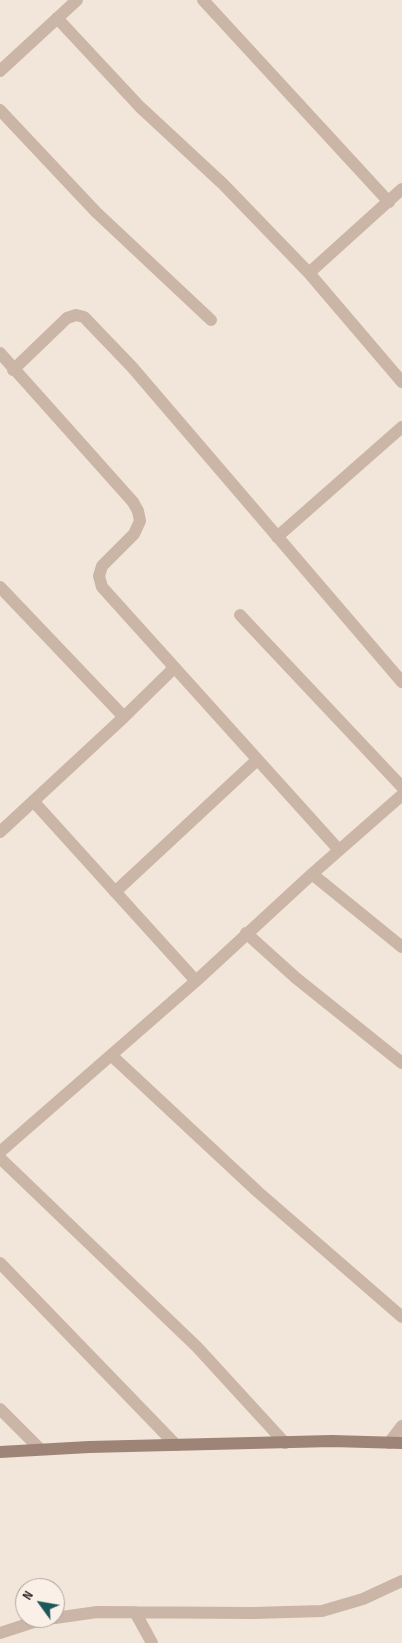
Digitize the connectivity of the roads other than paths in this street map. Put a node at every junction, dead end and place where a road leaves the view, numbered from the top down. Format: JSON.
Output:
{"nodes":[{"id":1,"x":77,"y":0,"type":"edge"},
{"id":2,"x":203,"y":0,"type":"edge"},
{"id":3,"x":57,"y":18,"type":"junction"},
{"id":4,"x":0,"y":70,"type":"edge"},
{"id":5,"x":0,"y":110,"type":"edge"},
{"id":6,"x":402,"y":189,"type":"edge"},
{"id":7,"x":388,"y":202,"type":"junction"},
{"id":8,"x":309,"y":273,"type":"junction"},
{"id":9,"x":211,"y":320,"type":"dead end"},
{"id":10,"x":0,"y":353,"type":"edge"},
{"id":11,"x":13,"y":370,"type":"junction"},
{"id":12,"x":402,"y":382,"type":"edge"},
{"id":13,"x":402,"y":427,"type":"edge"},
{"id":14,"x":277,"y":537,"type":"junction"},
{"id":15,"x":0,"y":587,"type":"edge"},
{"id":16,"x":240,"y":615,"type":"dead end"},
{"id":17,"x":174,"y":668,"type":"junction"},
{"id":18,"x":402,"y":682,"type":"edge"},
{"id":19,"x":124,"y":717,"type":"junction"},
{"id":20,"x":257,"y":760,"type":"junction"},
{"id":21,"x":402,"y":787,"type":"edge"},
{"id":22,"x":402,"y":795,"type":"edge"},
{"id":23,"x":34,"y":802,"type":"junction"},
{"id":24,"x":0,"y":832,"type":"edge"},
{"id":25,"x":338,"y":850,"type":"junction"},
{"id":26,"x":312,"y":874,"type":"junction"},
{"id":27,"x":115,"y":892,"type":"junction"},
{"id":28,"x":246,"y":933,"type":"junction"},
{"id":29,"x":402,"y":948,"type":"edge"},
{"id":30,"x":196,"y":982,"type":"junction"},
{"id":31,"x":111,"y":1055,"type":"junction"},
{"id":32,"x":402,"y":1063,"type":"edge"},
{"id":33,"x":0,"y":1152,"type":"edge"},
{"id":34,"x":0,"y":1158,"type":"edge"},
{"id":35,"x":0,"y":1263,"type":"edge"},
{"id":36,"x":402,"y":1317,"type":"edge"},
{"id":37,"x":0,"y":1409,"type":"edge"},
{"id":38,"x":402,"y":1426,"type":"edge"},
{"id":39,"x":285,"y":1443,"type":"junction"},
{"id":40,"x":396,"y":1443,"type":"edge"},
{"id":41,"x":176,"y":1445,"type":"junction"},
{"id":42,"x":40,"y":1449,"type":"junction"},
{"id":43,"x":0,"y":1452,"type":"edge"},
{"id":44,"x":402,"y":1581,"type":"edge"},
{"id":45,"x":135,"y":1612,"type":"junction"},
{"id":46,"x":65,"y":1616,"type":"edge"},
{"id":47,"x":15,"y":1628,"type":"edge"},
{"id":48,"x":0,"y":1633,"type":"edge"},
{"id":49,"x":152,"y":1643,"type":"edge"}],
"edges":[{"from":1,"to":3,"type":"street"},
{"from":2,"to":7,"type":"street"},
{"from":3,"to":4,"type":"street"},
{"from":3,"to":8,"type":"street"},
{"from":5,"to":9,"type":"street"},
{"from":6,"to":7,"type":"street"},
{"from":7,"to":8,"type":"street"},
{"from":8,"to":12,"type":"street"},
{"from":10,"to":11,"type":"street"},
{"from":11,"to":14,"type":"street"},
{"from":11,"to":17,"type":"street"},
{"from":13,"to":14,"type":"street"},
{"from":14,"to":18,"type":"street"},
{"from":15,"to":19,"type":"street"},
{"from":16,"to":21,"type":"street"},
{"from":17,"to":19,"type":"street"},
{"from":17,"to":20,"type":"street"},
{"from":19,"to":23,"type":"street"},
{"from":20,"to":25,"type":"street"},
{"from":20,"to":27,"type":"street"},
{"from":22,"to":25,"type":"street"},
{"from":23,"to":24,"type":"street"},
{"from":23,"to":27,"type":"street"},
{"from":25,"to":26,"type":"street"},
{"from":26,"to":28,"type":"street"},
{"from":26,"to":29,"type":"street"},
{"from":27,"to":30,"type":"street"},
{"from":28,"to":30,"type":"street"},
{"from":28,"to":32,"type":"street"},
{"from":30,"to":31,"type":"street"},
{"from":31,"to":33,"type":"street"},
{"from":31,"to":36,"type":"street"},
{"from":34,"to":39,"type":"street"},
{"from":35,"to":41,"type":"street"},
{"from":37,"to":42,"type":"street"},
{"from":38,"to":40,"type":"street"},
{"from":39,"to":40,"type":"street"},
{"from":39,"to":41,"type":"street"},
{"from":41,"to":42,"type":"street"},
{"from":42,"to":43,"type":"street"},
{"from":44,"to":45,"type":"street"},
{"from":45,"to":46,"type":"street"},
{"from":45,"to":49,"type":"street"},
{"from":47,"to":48,"type":"street"}]}
